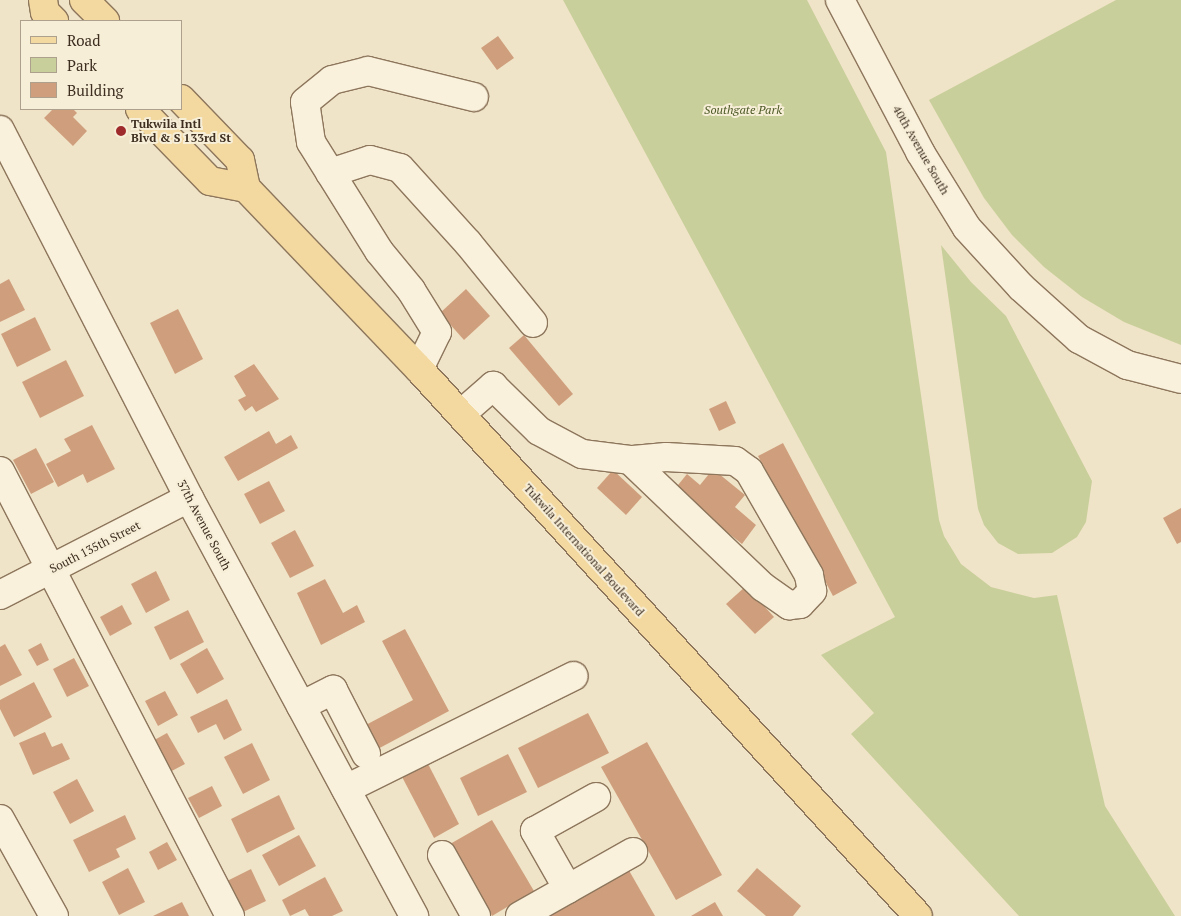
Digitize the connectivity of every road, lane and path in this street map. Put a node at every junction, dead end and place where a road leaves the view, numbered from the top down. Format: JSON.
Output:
{"nodes":[{"id":1,"x":43,"y":0,"type":"edge"},
{"id":2,"x":84,"y":0,"type":"edge"},
{"id":3,"x":840,"y":0,"type":"edge"},
{"id":4,"x":53,"y":20,"type":"edge"},
{"id":5,"x":104,"y":20,"type":"edge"},
{"id":6,"x":474,"y":96,"type":"dead end"},
{"id":7,"x":182,"y":100,"type":"edge"},
{"id":8,"x":141,"y":110,"type":"edge"},
{"id":9,"x":0,"y":130,"type":"edge"},
{"id":10,"x":330,"y":173,"type":"junction"},
{"id":11,"x":246,"y":188,"type":"junction"},
{"id":12,"x":533,"y":323,"type":"dead end"},
{"id":13,"x":420,"y":369,"type":"junction"},
{"id":14,"x":1181,"y":379,"type":"edge"},
{"id":15,"x":461,"y":414,"type":"junction"},
{"id":16,"x":630,"y":460,"type":"junction"},
{"id":17,"x":0,"y":471,"type":"edge"},
{"id":18,"x":189,"y":498,"type":"junction"},
{"id":19,"x":50,"y":569,"type":"junction"},
{"id":20,"x":0,"y":595,"type":"edge"},
{"id":21,"x":574,"y":676,"type":"dead end"},
{"id":22,"x":301,"y":706,"type":"junction"},
{"id":23,"x":366,"y":754,"type":"dead end"},
{"id":24,"x":346,"y":789,"type":"junction"},
{"id":25,"x":596,"y":797,"type":"dead end"},
{"id":26,"x":0,"y":819,"type":"edge"},
{"id":27,"x":633,"y":852,"type":"dead end"},
{"id":28,"x":442,"y":855,"type":"dead end"},
{"id":29,"x":568,"y":889,"type":"junction"},
{"id":30,"x":54,"y":916,"type":"edge"},
{"id":31,"x":230,"y":916,"type":"edge"},
{"id":32,"x":414,"y":916,"type":"edge"},
{"id":33,"x":476,"y":916,"type":"edge"},
{"id":34,"x":520,"y":916,"type":"edge"},
{"id":35,"x":918,"y":916,"type":"edge"}],
"edges":[{"from":1,"to":4,"type":"main road"},
{"from":2,"to":5,"type":"main road"},
{"from":3,"to":14,"type":"street","name":"40th Avenue South"},
{"from":6,"to":10,"type":"street"},
{"from":7,"to":11,"type":"main road"},
{"from":8,"to":11,"type":"main road"},
{"from":9,"to":18,"type":"street","name":"37th Avenue South"},
{"from":10,"to":12,"type":"street"},
{"from":10,"to":13,"type":"street"},
{"from":11,"to":13,"type":"main road","name":"Tukwila International Boulevard"},
{"from":13,"to":15,"type":"main road","name":"Tukwila International Boulevard"},
{"from":15,"to":16,"type":"street"},
{"from":15,"to":35,"type":"main road","name":"Tukwila International Boulevard"},
{"from":16,"to":16,"type":"street"},
{"from":17,"to":19,"type":"street"},
{"from":18,"to":19,"type":"street","name":"South 135th Street"},
{"from":18,"to":22,"type":"street","name":"37th Avenue South"},
{"from":19,"to":20,"type":"street","name":"South 135th Street"},
{"from":19,"to":31,"type":"street"},
{"from":21,"to":24,"type":"street"},
{"from":22,"to":23,"type":"street"},
{"from":22,"to":24,"type":"street","name":"37th Avenue South"},
{"from":24,"to":32,"type":"street","name":"37th Avenue South"},
{"from":25,"to":29,"type":"street"},
{"from":26,"to":30,"type":"street"},
{"from":27,"to":29,"type":"street"},
{"from":28,"to":33,"type":"street"},
{"from":29,"to":34,"type":"street"}]}
